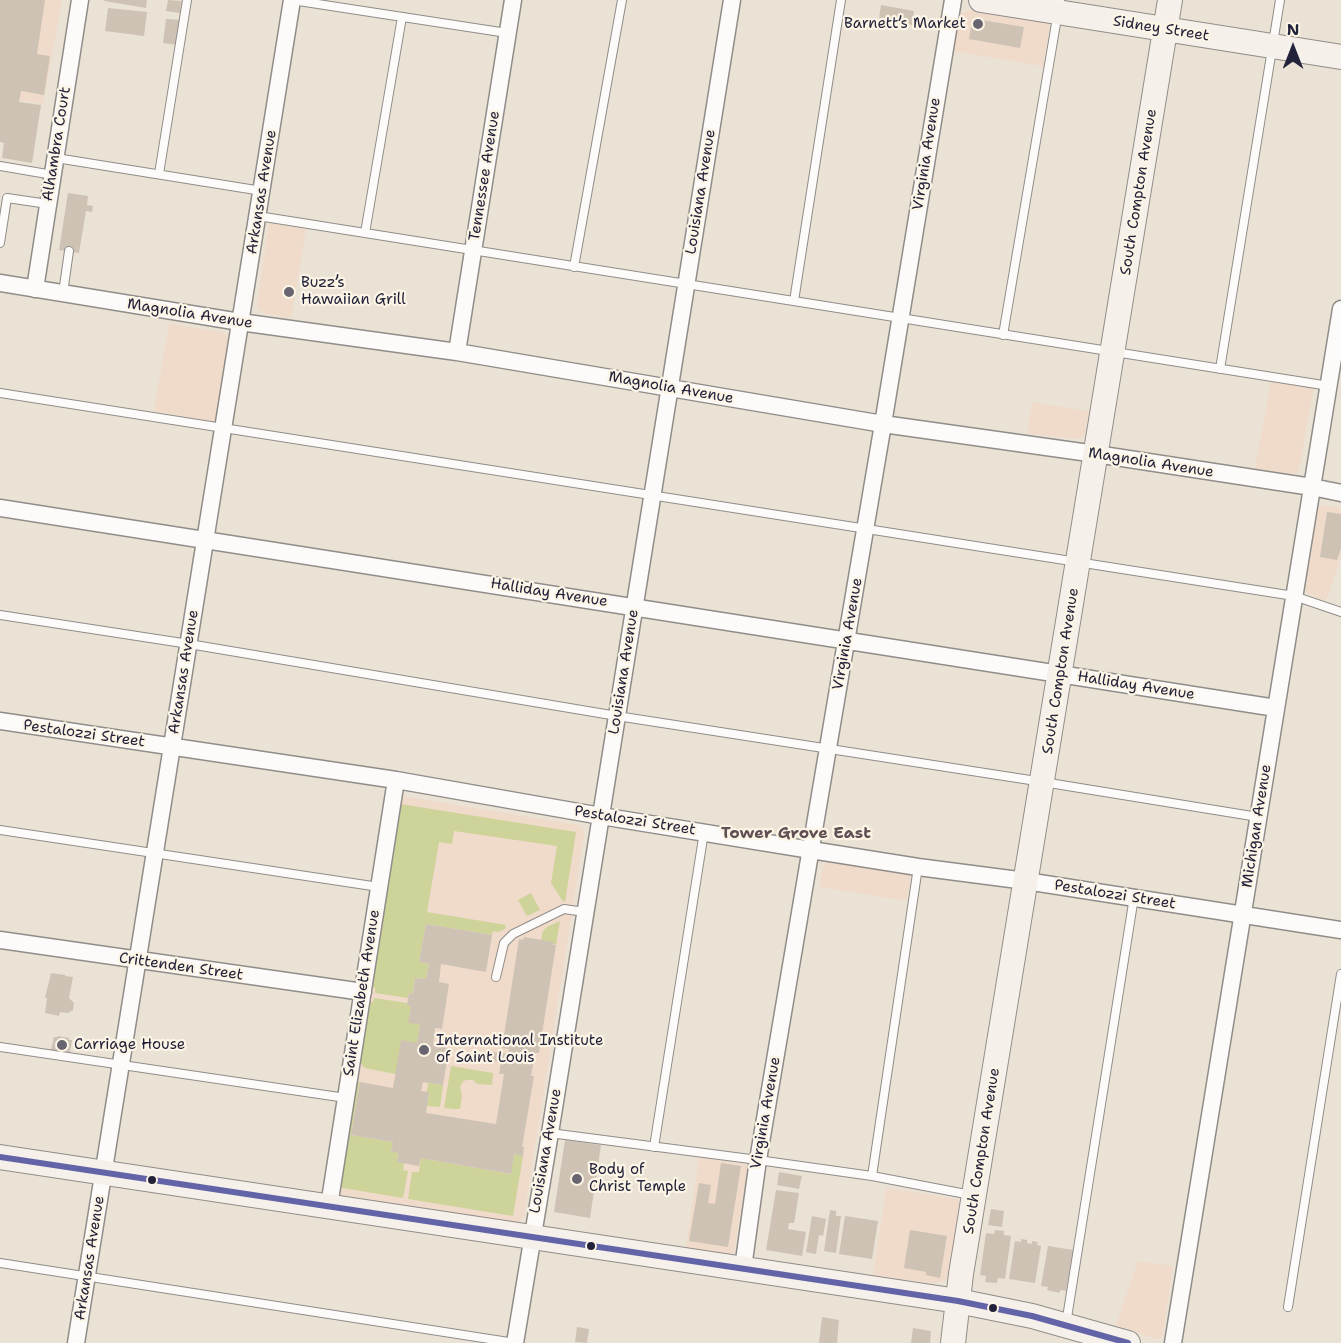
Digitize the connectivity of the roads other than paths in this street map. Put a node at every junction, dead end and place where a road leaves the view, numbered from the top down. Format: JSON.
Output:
{"nodes":[{"id":1,"x":80,"y":0,"type":"edge"},
{"id":2,"x":186,"y":0,"type":"edge"},
{"id":3,"x":292,"y":0,"type":"edge"},
{"id":4,"x":513,"y":0,"type":"edge"},
{"id":5,"x":622,"y":0,"type":"edge"},
{"id":6,"x":732,"y":0,"type":"edge"},
{"id":7,"x":842,"y":0,"type":"edge"},
{"id":8,"x":952,"y":0,"type":"edge"},
{"id":9,"x":981,"y":0,"type":"edge"},
{"id":10,"x":1170,"y":0,"type":"edge"},
{"id":11,"x":1280,"y":0,"type":"edge"},
{"id":12,"x":1059,"y":6,"type":"edge"},
{"id":13,"x":402,"y":17,"type":"junction"},
{"id":14,"x":1166,"y":29,"type":"junction"},
{"id":15,"x":507,"y":33,"type":"junction"},
{"id":16,"x":1272,"y":46,"type":"junction"},
{"id":17,"x":1341,"y":57,"type":"edge"},
{"id":18,"x":56,"y":158,"type":"junction"},
{"id":19,"x":0,"y":166,"type":"edge"},
{"id":20,"x":159,"y":174,"type":"junction"},
{"id":21,"x":53,"y":175,"type":"junction"},
{"id":22,"x":262,"y":191,"type":"junction"},
{"id":23,"x":48,"y":204,"type":"junction"},
{"id":24,"x":258,"y":216,"type":"junction"},
{"id":25,"x":365,"y":233,"type":"junction"},
{"id":26,"x":0,"y":243,"type":"edge"},
{"id":27,"x":473,"y":250,"type":"junction"},
{"id":28,"x":69,"y":251,"type":"dead end"},
{"id":29,"x":574,"y":267,"type":"junction"},
{"id":30,"x":0,"y":284,"type":"edge"},
{"id":31,"x":686,"y":284,"type":"junction"},
{"id":32,"x":35,"y":288,"type":"junction"},
{"id":33,"x":63,"y":293,"type":"junction"},
{"id":34,"x":794,"y":301,"type":"junction"},
{"id":35,"x":1341,"y":309,"type":"edge"},
{"id":36,"x":900,"y":318,"type":"junction"},
{"id":37,"x":240,"y":322,"type":"junction"},
{"id":38,"x":1003,"y":335,"type":"junction"},
{"id":39,"x":457,"y":352,"type":"junction"},
{"id":40,"x":1113,"y":352,"type":"junction"},
{"id":41,"x":1220,"y":369,"type":"junction"},
{"id":42,"x":1329,"y":386,"type":"junction"},
{"id":43,"x":670,"y":388,"type":"junction"},
{"id":44,"x":0,"y":393,"type":"edge"},
{"id":45,"x":883,"y":424,"type":"junction"},
{"id":46,"x":223,"y":428,"type":"junction"},
{"id":47,"x":1096,"y":454,"type":"junction"},
{"id":48,"x":1312,"y":487,"type":"junction"},
{"id":49,"x":1341,"y":493,"type":"edge"},
{"id":50,"x":652,"y":495,"type":"junction"},
{"id":51,"x":0,"y":508,"type":"edge"},
{"id":52,"x":865,"y":529,"type":"junction"},
{"id":53,"x":206,"y":539,"type":"junction"},
{"id":54,"x":1078,"y":562,"type":"junction"},
{"id":55,"x":1294,"y":596,"type":"junction"},
{"id":56,"x":634,"y":607,"type":"junction"},
{"id":57,"x":1341,"y":612,"type":"edge"},
{"id":58,"x":0,"y":615,"type":"edge"},
{"id":59,"x":846,"y":640,"type":"junction"},
{"id":60,"x":189,"y":644,"type":"junction"},
{"id":61,"x":1060,"y":674,"type":"junction"},
{"id":62,"x":1276,"y":708,"type":"junction"},
{"id":63,"x":617,"y":716,"type":"junction"},
{"id":64,"x":0,"y":721,"type":"edge"},
{"id":65,"x":172,"y":747,"type":"junction"},
{"id":66,"x":828,"y":750,"type":"junction"},
{"id":67,"x":396,"y":780,"type":"junction"},
{"id":68,"x":1043,"y":782,"type":"junction"},
{"id":69,"x":601,"y":816,"type":"junction"},
{"id":70,"x":1258,"y":817,"type":"junction"},
{"id":71,"x":0,"y":830,"type":"edge"},
{"id":72,"x":704,"y":832,"type":"junction"},
{"id":73,"x":811,"y":850,"type":"junction"},
{"id":74,"x":155,"y":854,"type":"junction"},
{"id":75,"x":918,"y":867,"type":"junction"},
{"id":76,"x":1026,"y":881,"type":"junction"},
{"id":77,"x":379,"y":887,"type":"junction"},
{"id":78,"x":1134,"y":897,"type":"junction"},
{"id":79,"x":585,"y":912,"type":"junction"},
{"id":80,"x":1243,"y":915,"type":"junction"},
{"id":81,"x":1341,"y":930,"type":"edge"},
{"id":82,"x":0,"y":940,"type":"edge"},
{"id":83,"x":137,"y":961,"type":"junction"},
{"id":84,"x":1341,"y":974,"type":"edge"},
{"id":85,"x":496,"y":977,"type":"dead end"},
{"id":86,"x":363,"y":992,"type":"junction"},
{"id":87,"x":0,"y":1047,"type":"edge"},
{"id":88,"x":120,"y":1065,"type":"junction"},
{"id":89,"x":346,"y":1098,"type":"junction"},
{"id":90,"x":550,"y":1133,"type":"junction"},
{"id":91,"x":654,"y":1147,"type":"junction"},
{"id":92,"x":0,"y":1157,"type":"edge"},
{"id":93,"x":758,"y":1160,"type":"junction"},
{"id":94,"x":104,"y":1173,"type":"junction"},
{"id":95,"x":872,"y":1176,"type":"junction"},
{"id":96,"x":975,"y":1196,"type":"junction"},
{"id":97,"x":329,"y":1206,"type":"junction"},
{"id":98,"x":532,"y":1237,"type":"junction"},
{"id":99,"x":0,"y":1263,"type":"edge"},
{"id":100,"x":743,"y":1268,"type":"junction"},
{"id":101,"x":87,"y":1277,"type":"junction"},
{"id":102,"x":958,"y":1301,"type":"junction"},
{"id":103,"x":1288,"y":1307,"type":"dead end"},
{"id":104,"x":1066,"y":1325,"type":"junction"},
{"id":105,"x":76,"y":1343,"type":"edge"},
{"id":106,"x":515,"y":1343,"type":"edge"},
{"id":107,"x":953,"y":1343,"type":"edge"},
{"id":108,"x":1128,"y":1343,"type":"edge"},
{"id":109,"x":1173,"y":1343,"type":"edge"}],
"edges":[{"from":1,"to":18,"type":"street","name":"Alhambra Court"},
{"from":2,"to":20,"type":"lane"},
{"from":3,"to":13,"type":"lane"},
{"from":3,"to":22,"type":"street","name":"Arkansas Avenue"},
{"from":4,"to":15,"type":"street","name":"Tennessee Avenue"},
{"from":5,"to":29,"type":"lane"},
{"from":6,"to":31,"type":"street","name":"Louisiana Avenue"},
{"from":7,"to":34,"type":"lane"},
{"from":8,"to":36,"type":"street","name":"Virginia Avenue"},
{"from":9,"to":12,"type":"main road","name":"Sidney Street"},
{"from":10,"to":14,"type":"main road","name":"South Compton Avenue"},
{"from":11,"to":16,"type":"lane"},
{"from":12,"to":14,"type":"main road","name":"Sidney Street"},
{"from":12,"to":38,"type":"lane"},
{"from":13,"to":15,"type":"lane"},
{"from":13,"to":25,"type":"lane"},
{"from":14,"to":16,"type":"main road","name":"Sidney Street"},
{"from":14,"to":40,"type":"main road","name":"South Compton Avenue"},
{"from":15,"to":27,"type":"street","name":"Tennessee Avenue"},
{"from":16,"to":17,"type":"main road","name":"Sidney Street"},
{"from":16,"to":41,"type":"lane"},
{"from":18,"to":20,"type":"lane"},
{"from":18,"to":21,"type":"street","name":"Alhambra Court"},
{"from":19,"to":21,"type":"lane"},
{"from":20,"to":22,"type":"lane"},
{"from":21,"to":23,"type":"street","name":"Alhambra Court"},
{"from":22,"to":24,"type":"street","name":"Arkansas Avenue"},
{"from":23,"to":26,"type":"lane"},
{"from":23,"to":32,"type":"street","name":"Alhambra Court"},
{"from":24,"to":25,"type":"lane"},
{"from":24,"to":37,"type":"street","name":"Arkansas Avenue"},
{"from":25,"to":27,"type":"lane"},
{"from":27,"to":29,"type":"lane"},
{"from":27,"to":39,"type":"street","name":"Tennessee Avenue"},
{"from":28,"to":33,"type":"lane"},
{"from":29,"to":31,"type":"lane"},
{"from":30,"to":32,"type":"street","name":"Magnolia Avenue"},
{"from":31,"to":34,"type":"lane"},
{"from":31,"to":43,"type":"street","name":"Louisiana Avenue"},
{"from":32,"to":33,"type":"street","name":"Magnolia Avenue"},
{"from":33,"to":37,"type":"street","name":"Magnolia Avenue"},
{"from":34,"to":36,"type":"lane"},
{"from":35,"to":42,"type":"street","name":"Michigan Avenue"},
{"from":36,"to":38,"type":"lane"},
{"from":36,"to":45,"type":"street","name":"Virginia Avenue"},
{"from":37,"to":39,"type":"street","name":"Magnolia Avenue"},
{"from":37,"to":46,"type":"street","name":"Arkansas Avenue"},
{"from":38,"to":40,"type":"lane"},
{"from":39,"to":43,"type":"street","name":"Magnolia Avenue"},
{"from":40,"to":41,"type":"lane"},
{"from":40,"to":47,"type":"main road","name":"South Compton Avenue"},
{"from":41,"to":42,"type":"lane"},
{"from":42,"to":48,"type":"street","name":"Michigan Avenue"},
{"from":43,"to":45,"type":"street","name":"Magnolia Avenue"},
{"from":43,"to":50,"type":"street","name":"Louisiana Avenue"},
{"from":44,"to":46,"type":"lane"},
{"from":45,"to":47,"type":"street","name":"Magnolia Avenue"},
{"from":45,"to":52,"type":"street","name":"Virginia Avenue"},
{"from":46,"to":50,"type":"lane"},
{"from":46,"to":53,"type":"street","name":"Arkansas Avenue"},
{"from":47,"to":48,"type":"street","name":"Magnolia Avenue"},
{"from":47,"to":54,"type":"main road","name":"South Compton Avenue"},
{"from":48,"to":49,"type":"street","name":"Magnolia Avenue"},
{"from":48,"to":55,"type":"street","name":"Michigan Avenue"},
{"from":50,"to":52,"type":"lane"},
{"from":50,"to":56,"type":"street","name":"Louisiana Avenue"},
{"from":51,"to":53,"type":"street","name":"Halliday Avenue"},
{"from":52,"to":54,"type":"lane"},
{"from":52,"to":59,"type":"street","name":"Virginia Avenue"},
{"from":53,"to":56,"type":"street","name":"Halliday Avenue"},
{"from":53,"to":60,"type":"street","name":"Arkansas Avenue"},
{"from":54,"to":55,"type":"lane"},
{"from":54,"to":61,"type":"main road","name":"South Compton Avenue"},
{"from":55,"to":57,"type":"lane"},
{"from":55,"to":62,"type":"street","name":"Michigan Avenue"},
{"from":56,"to":59,"type":"street","name":"Halliday Avenue"},
{"from":56,"to":63,"type":"street","name":"Louisiana Avenue"},
{"from":58,"to":60,"type":"lane"},
{"from":59,"to":61,"type":"street","name":"Halliday Avenue"},
{"from":59,"to":66,"type":"street","name":"Virginia Avenue"},
{"from":60,"to":63,"type":"lane"},
{"from":60,"to":65,"type":"street","name":"Arkansas Avenue"},
{"from":61,"to":62,"type":"street","name":"Halliday Avenue"},
{"from":61,"to":68,"type":"main road","name":"South Compton Avenue"},
{"from":62,"to":70,"type":"street","name":"Michigan Avenue"},
{"from":63,"to":66,"type":"lane"},
{"from":63,"to":69,"type":"street","name":"Louisiana Avenue"},
{"from":64,"to":65,"type":"street","name":"Pestalozzi Street"},
{"from":65,"to":67,"type":"street","name":"Pestalozzi Street"},
{"from":65,"to":74,"type":"street","name":"Arkansas Avenue"},
{"from":66,"to":68,"type":"lane"},
{"from":66,"to":73,"type":"street","name":"Virginia Avenue"},
{"from":67,"to":69,"type":"street","name":"Pestalozzi Street"},
{"from":67,"to":77,"type":"street","name":"Saint Elizabeth Avenue"},
{"from":68,"to":70,"type":"lane"},
{"from":68,"to":76,"type":"main road","name":"South Compton Avenue"},
{"from":69,"to":72,"type":"street","name":"Pestalozzi Street"},
{"from":69,"to":79,"type":"street","name":"Louisiana Avenue"},
{"from":70,"to":80,"type":"street","name":"Michigan Avenue"},
{"from":71,"to":74,"type":"lane"},
{"from":72,"to":73,"type":"street","name":"Pestalozzi Street"},
{"from":72,"to":91,"type":"lane"},
{"from":73,"to":75,"type":"street","name":"Pestalozzi Street"},
{"from":73,"to":93,"type":"street","name":"Virginia Avenue"},
{"from":74,"to":77,"type":"lane"},
{"from":74,"to":83,"type":"street","name":"Arkansas Avenue"},
{"from":75,"to":76,"type":"street","name":"Pestalozzi Street"},
{"from":75,"to":95,"type":"lane"},
{"from":76,"to":78,"type":"street","name":"Pestalozzi Street"},
{"from":76,"to":96,"type":"main road","name":"South Compton Avenue"},
{"from":77,"to":86,"type":"street","name":"Saint Elizabeth Avenue"},
{"from":78,"to":80,"type":"street","name":"Pestalozzi Street"},
{"from":78,"to":104,"type":"lane"},
{"from":79,"to":85,"type":"lane"},
{"from":79,"to":90,"type":"street","name":"Louisiana Avenue"},
{"from":80,"to":81,"type":"street","name":"Pestalozzi Street"},
{"from":80,"to":109,"type":"street","name":"Michigan Avenue"},
{"from":82,"to":83,"type":"street","name":"Crittenden Street"},
{"from":83,"to":86,"type":"street","name":"Crittenden Street"},
{"from":83,"to":88,"type":"street","name":"Arkansas Avenue"},
{"from":84,"to":103,"type":"lane"},
{"from":86,"to":89,"type":"street","name":"Saint Elizabeth Avenue"},
{"from":87,"to":88,"type":"lane"},
{"from":88,"to":89,"type":"lane"},
{"from":88,"to":94,"type":"street","name":"Arkansas Avenue"},
{"from":89,"to":97,"type":"street","name":"Saint Elizabeth Avenue"},
{"from":90,"to":91,"type":"lane"},
{"from":90,"to":98,"type":"street","name":"Louisiana Avenue"},
{"from":91,"to":93,"type":"lane"},
{"from":92,"to":94,"type":"main road"},
{"from":93,"to":95,"type":"lane"},
{"from":93,"to":100,"type":"street","name":"Virginia Avenue"},
{"from":94,"to":97,"type":"main road"},
{"from":94,"to":101,"type":"street","name":"Arkansas Avenue"},
{"from":95,"to":96,"type":"lane"},
{"from":96,"to":102,"type":"main road","name":"South Compton Avenue"},
{"from":97,"to":98,"type":"main road"},
{"from":98,"to":100,"type":"main road"},
{"from":98,"to":106,"type":"street","name":"Louisiana Avenue"},
{"from":99,"to":101,"type":"lane"},
{"from":100,"to":102,"type":"main road"},
{"from":101,"to":105,"type":"street","name":"Arkansas Avenue"},
{"from":101,"to":106,"type":"lane"},
{"from":102,"to":104,"type":"main road"},
{"from":102,"to":107,"type":"main road","name":"South Compton Avenue"},
{"from":104,"to":108,"type":"main road"}]}
